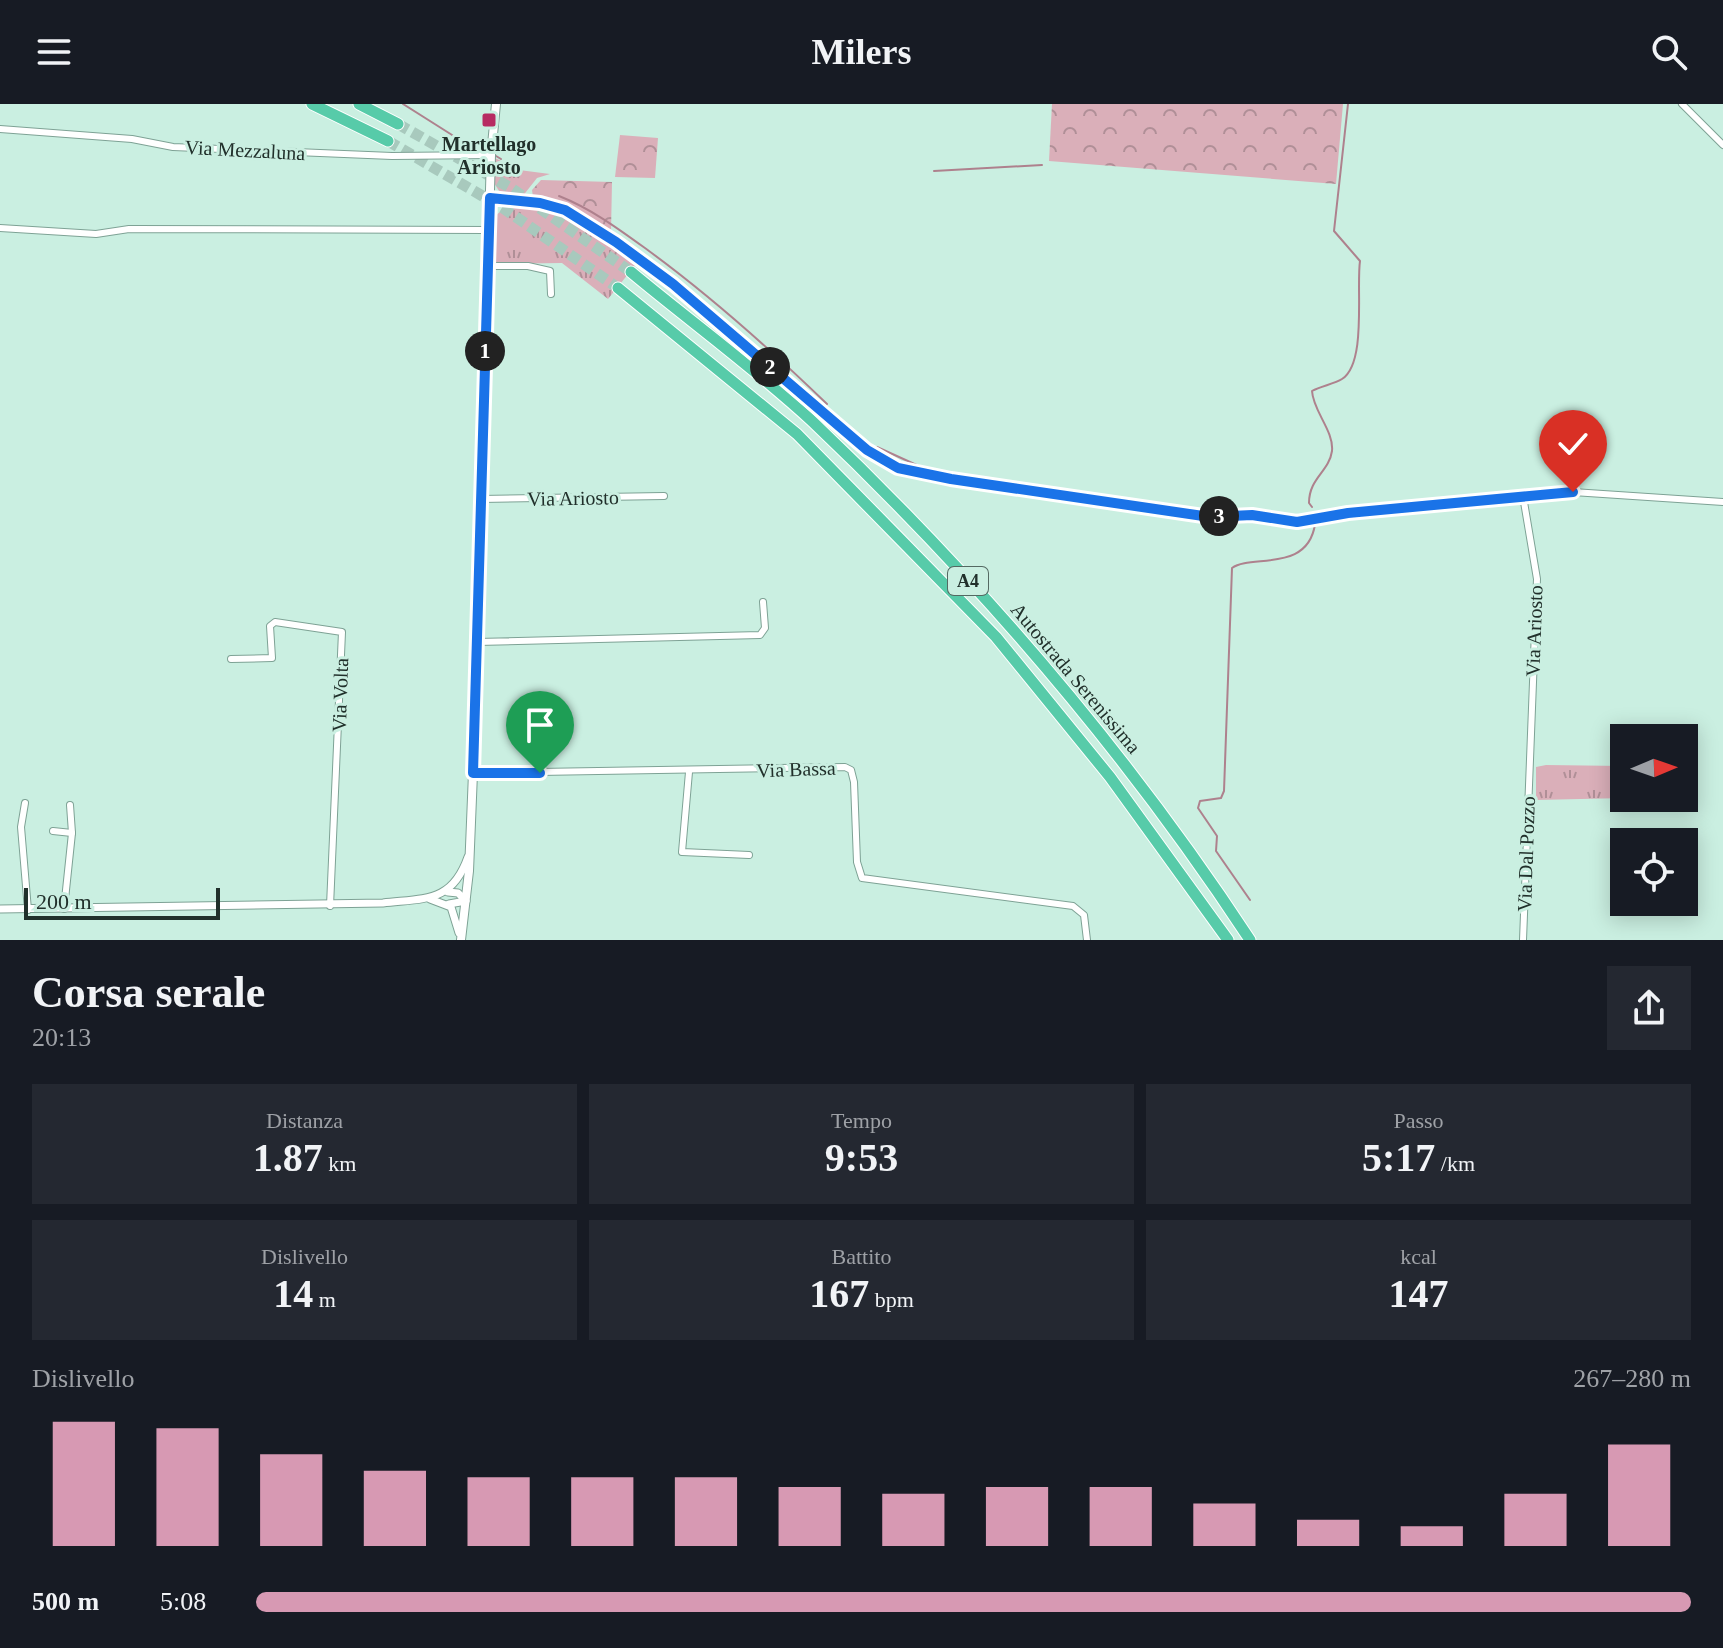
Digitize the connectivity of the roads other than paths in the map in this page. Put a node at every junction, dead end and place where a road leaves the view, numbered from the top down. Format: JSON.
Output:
{"nodes":[{"id":1,"x":312,"y":104,"type":"edge"},
{"id":2,"x":359,"y":104,"type":"edge"},
{"id":3,"x":496,"y":104,"type":"edge"},
{"id":4,"x":1682,"y":104,"type":"edge"},
{"id":5,"x":398,"y":124,"type":"tunnel mouth"},
{"id":6,"x":0,"y":129,"type":"edge"},
{"id":7,"x":388,"y":141,"type":"tunnel mouth"},
{"id":8,"x":1723,"y":145,"type":"edge"},
{"id":9,"x":491,"y":155,"type":"junction"},
{"id":10,"x":490,"y":198,"type":"junction"},
{"id":11,"x":0,"y":228,"type":"edge"},
{"id":12,"x":489,"y":230,"type":"junction"},
{"id":13,"x":488,"y":266,"type":"junction"},
{"id":14,"x":631,"y":272,"type":"tunnel mouth"},
{"id":15,"x":618,"y":288,"type":"tunnel mouth"},
{"id":16,"x":551,"y":294,"type":"dead end"},
{"id":17,"x":664,"y":496,"type":"dead end"},
{"id":18,"x":1523,"y":496,"type":"junction"},
{"id":19,"x":481,"y":499,"type":"junction"},
{"id":20,"x":1723,"y":502,"type":"edge"},
{"id":21,"x":763,"y":602,"type":"dead end"},
{"id":22,"x":477,"y":642,"type":"junction"},
{"id":23,"x":231,"y":659,"type":"dead end"},
{"id":24,"x":1529,"y":767,"type":"joint"},
{"id":25,"x":689,"y":772,"type":"junction"},
{"id":26,"x":473,"y":773,"type":"junction"},
{"id":27,"x":25,"y":803,"type":"dead end"},
{"id":28,"x":70,"y":805,"type":"dead end"},
{"id":29,"x":53,"y":831,"type":"dead end"},
{"id":30,"x":72,"y":833,"type":"junction"},
{"id":31,"x":470,"y":853,"type":"junction"},
{"id":32,"x":749,"y":855,"type":"dead end"},
{"id":33,"x":446,"y":892,"type":"junction"},
{"id":34,"x":428,"y":898,"type":"junction"},
{"id":35,"x":466,"y":901,"type":"junction"},
{"id":36,"x":449,"y":904,"type":"junction"},
{"id":37,"x":330,"y":906,"type":"junction"},
{"id":38,"x":0,"y":909,"type":"edge"},
{"id":39,"x":64,"y":909,"type":"junction"},
{"id":40,"x":28,"y":910,"type":"junction"},
{"id":41,"x":460,"y":940,"type":"edge"},
{"id":42,"x":1087,"y":940,"type":"edge"},
{"id":43,"x":1228,"y":940,"type":"edge"},
{"id":44,"x":1250,"y":940,"type":"edge"},
{"id":45,"x":1523,"y":940,"type":"edge"}],
"edges":[{"from":1,"to":7,"type":"highway"},
{"from":2,"to":5,"type":"highway"},
{"from":3,"to":9,"type":"main road"},
{"from":4,"to":8,"type":"street"},
{"from":6,"to":9,"type":"street","name":"Via Mezzaluna"},
{"from":9,"to":10,"type":"main road"},
{"from":10,"to":12,"type":"main road"},
{"from":10,"to":18,"type":"street"},
{"from":11,"to":12,"type":"street"},
{"from":12,"to":13,"type":"main road"},
{"from":13,"to":16,"type":"street"},
{"from":13,"to":19,"type":"main road"},
{"from":14,"to":44,"type":"highway","name":"Autostrada Serenissima","number":"A4"},
{"from":15,"to":43,"type":"highway","name":"Autostrada Serenissima","number":"A4"},
{"from":17,"to":19,"type":"street","name":"Via Ariosto"},
{"from":18,"to":20,"type":"street"},
{"from":18,"to":24,"type":"street","name":"Via Ariosto"},
{"from":19,"to":22,"type":"main road"},
{"from":21,"to":22,"type":"street"},
{"from":22,"to":26,"type":"main road"},
{"from":23,"to":37,"type":"street","name":"Via Volta"},
{"from":24,"to":45,"type":"street","name":"Via Dal Pozzo"},
{"from":25,"to":26,"type":"street","name":"Via Bassa"},
{"from":25,"to":32,"type":"street"},
{"from":25,"to":42,"type":"street","name":"Via Bassa"},
{"from":26,"to":31,"type":"main road"},
{"from":27,"to":40,"type":"street"},
{"from":28,"to":30,"type":"street"},
{"from":29,"to":30,"type":"street"},
{"from":30,"to":39,"type":"street"},
{"from":31,"to":33,"type":"street"},
{"from":31,"to":35,"type":"main road"},
{"from":33,"to":34,"type":"street"},
{"from":33,"to":35,"type":"street"},
{"from":34,"to":36,"type":"street"},
{"from":34,"to":37,"type":"street"},
{"from":35,"to":36,"type":"street"},
{"from":35,"to":41,"type":"main road"},
{"from":36,"to":41,"type":"street"},
{"from":37,"to":39,"type":"street"},
{"from":38,"to":40,"type":"street"},
{"from":39,"to":40,"type":"street"}]}
